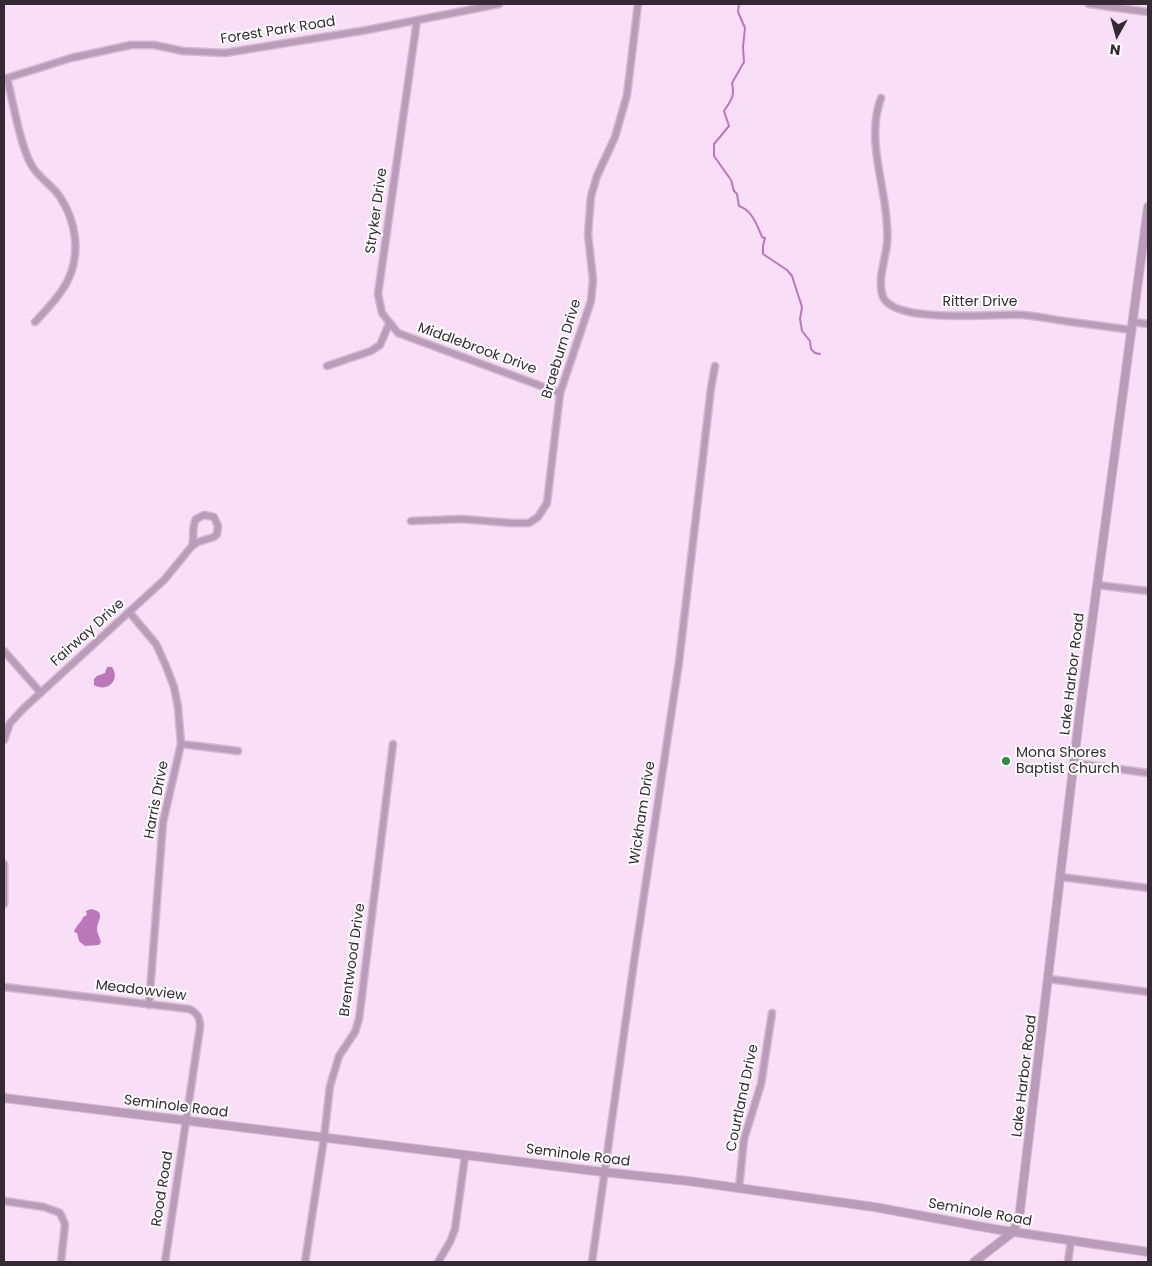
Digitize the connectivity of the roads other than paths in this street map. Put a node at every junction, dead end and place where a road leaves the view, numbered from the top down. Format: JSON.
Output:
{"nodes":[{"id":1,"x":498,"y":4,"type":"edge"},
{"id":2,"x":638,"y":4,"type":"edge"},
{"id":3,"x":1089,"y":4,"type":"edge"},
{"id":4,"x":1148,"y":12,"type":"edge"},
{"id":5,"x":417,"y":20,"type":"junction"},
{"id":6,"x":6,"y":78,"type":"edge"},
{"id":7,"x":881,"y":98,"type":"dead end"},
{"id":8,"x":1148,"y":207,"type":"edge"},
{"id":9,"x":35,"y":322,"type":"dead end"},
{"id":10,"x":389,"y":324,"type":"junction"},
{"id":11,"x":1148,"y":324,"type":"edge"},
{"id":12,"x":1132,"y":326,"type":"junction"},
{"id":13,"x":327,"y":366,"type":"dead end"},
{"id":14,"x":716,"y":366,"type":"dead end"},
{"id":15,"x":560,"y":393,"type":"junction"},
{"id":16,"x":411,"y":521,"type":"dead end"},
{"id":17,"x":192,"y":546,"type":"junction"},
{"id":18,"x":1097,"y":585,"type":"junction"},
{"id":19,"x":1148,"y":591,"type":"edge"},
{"id":20,"x":130,"y":613,"type":"junction"},
{"id":21,"x":4,"y":651,"type":"edge"},
{"id":22,"x":41,"y":693,"type":"junction"},
{"id":23,"x":4,"y":740,"type":"edge"},
{"id":24,"x":181,"y":744,"type":"junction"},
{"id":25,"x":393,"y":744,"type":"dead end"},
{"id":26,"x":238,"y":751,"type":"dead end"},
{"id":27,"x":1074,"y":763,"type":"junction"},
{"id":28,"x":1148,"y":773,"type":"edge"},
{"id":29,"x":4,"y":864,"type":"edge"},
{"id":30,"x":1062,"y":877,"type":"junction"},
{"id":31,"x":1148,"y":888,"type":"edge"},
{"id":32,"x":4,"y":904,"type":"edge"},
{"id":33,"x":1049,"y":979,"type":"junction"},
{"id":34,"x":4,"y":987,"type":"edge"},
{"id":35,"x":1148,"y":992,"type":"edge"},
{"id":36,"x":149,"y":1005,"type":"junction"},
{"id":37,"x":772,"y":1013,"type":"dead end"},
{"id":38,"x":4,"y":1098,"type":"edge"},
{"id":39,"x":186,"y":1120,"type":"junction"},
{"id":40,"x":324,"y":1138,"type":"junction"},
{"id":41,"x":466,"y":1156,"type":"junction"},
{"id":42,"x":604,"y":1172,"type":"junction"},
{"id":43,"x":738,"y":1188,"type":"junction"},
{"id":44,"x":4,"y":1201,"type":"edge"},
{"id":45,"x":1013,"y":1232,"type":"junction"},
{"id":46,"x":1071,"y":1240,"type":"junction"},
{"id":47,"x":1148,"y":1252,"type":"edge"},
{"id":48,"x":441,"y":1261,"type":"edge"},
{"id":49,"x":61,"y":1262,"type":"edge"},
{"id":50,"x":165,"y":1262,"type":"edge"},
{"id":51,"x":305,"y":1262,"type":"edge"},
{"id":52,"x":592,"y":1262,"type":"edge"},
{"id":53,"x":974,"y":1262,"type":"edge"},
{"id":54,"x":1068,"y":1262,"type":"edge"}],
"edges":[{"from":1,"to":5,"type":"street","name":"Forest Park Road"},
{"from":2,"to":15,"type":"street","name":"Braeburn Drive"},
{"from":3,"to":4,"type":"street"},
{"from":5,"to":6,"type":"street","name":"Forest Park Road"},
{"from":5,"to":10,"type":"street","name":"Stryker Drive"},
{"from":6,"to":9,"type":"street"},
{"from":7,"to":12,"type":"street","name":"Ritter Drive"},
{"from":8,"to":12,"type":"street","name":"Lake Harbor Road"},
{"from":10,"to":13,"type":"street"},
{"from":10,"to":15,"type":"street","name":"Middlebrook Drive"},
{"from":11,"to":12,"type":"street","name":"Ritter Drive"},
{"from":12,"to":18,"type":"street","name":"Lake Harbor Road"},
{"from":14,"to":42,"type":"street","name":"Wickham Drive"},
{"from":15,"to":16,"type":"street","name":"Braeburn Drive"},
{"from":17,"to":17,"type":"street","name":"Fairway Drive"},
{"from":17,"to":20,"type":"street","name":"Fairway Drive"},
{"from":18,"to":19,"type":"street"},
{"from":18,"to":27,"type":"street","name":"Lake Harbor Road"},
{"from":20,"to":22,"type":"street","name":"Fairway Drive"},
{"from":20,"to":24,"type":"street","name":"Harris Drive"},
{"from":21,"to":22,"type":"street"},
{"from":22,"to":23,"type":"street","name":"Fairway Drive"},
{"from":24,"to":26,"type":"street"},
{"from":24,"to":36,"type":"street","name":"Harris Drive"},
{"from":25,"to":40,"type":"street","name":"Brentwood Drive"},
{"from":27,"to":28,"type":"street"},
{"from":27,"to":30,"type":"street","name":"Lake Harbor Road"},
{"from":29,"to":32,"type":"street"},
{"from":30,"to":31,"type":"street"},
{"from":30,"to":33,"type":"street","name":"Lake Harbor Road"},
{"from":33,"to":35,"type":"street"},
{"from":33,"to":45,"type":"street","name":"Lake Harbor Road"},
{"from":34,"to":36,"type":"street","name":"Meadowview"},
{"from":36,"to":39,"type":"street","name":"Meadowview"},
{"from":37,"to":43,"type":"street","name":"Courtland Drive"},
{"from":38,"to":39,"type":"street","name":"Seminole Road"},
{"from":39,"to":40,"type":"street","name":"Seminole Road"},
{"from":39,"to":50,"type":"street","name":"Rood Road"},
{"from":40,"to":41,"type":"street","name":"Seminole Road"},
{"from":40,"to":51,"type":"street","name":"Brentwood Drive"},
{"from":41,"to":42,"type":"street","name":"Seminole Road"},
{"from":41,"to":48,"type":"street"},
{"from":42,"to":43,"type":"street","name":"Seminole Road"},
{"from":42,"to":52,"type":"street","name":"Wickham Drive"},
{"from":43,"to":45,"type":"street","name":"Seminole Road"},
{"from":44,"to":49,"type":"street"},
{"from":45,"to":46,"type":"street","name":"Seminole Road"},
{"from":45,"to":53,"type":"street"},
{"from":46,"to":47,"type":"street","name":"Seminole Road"},
{"from":46,"to":54,"type":"street"}]}
